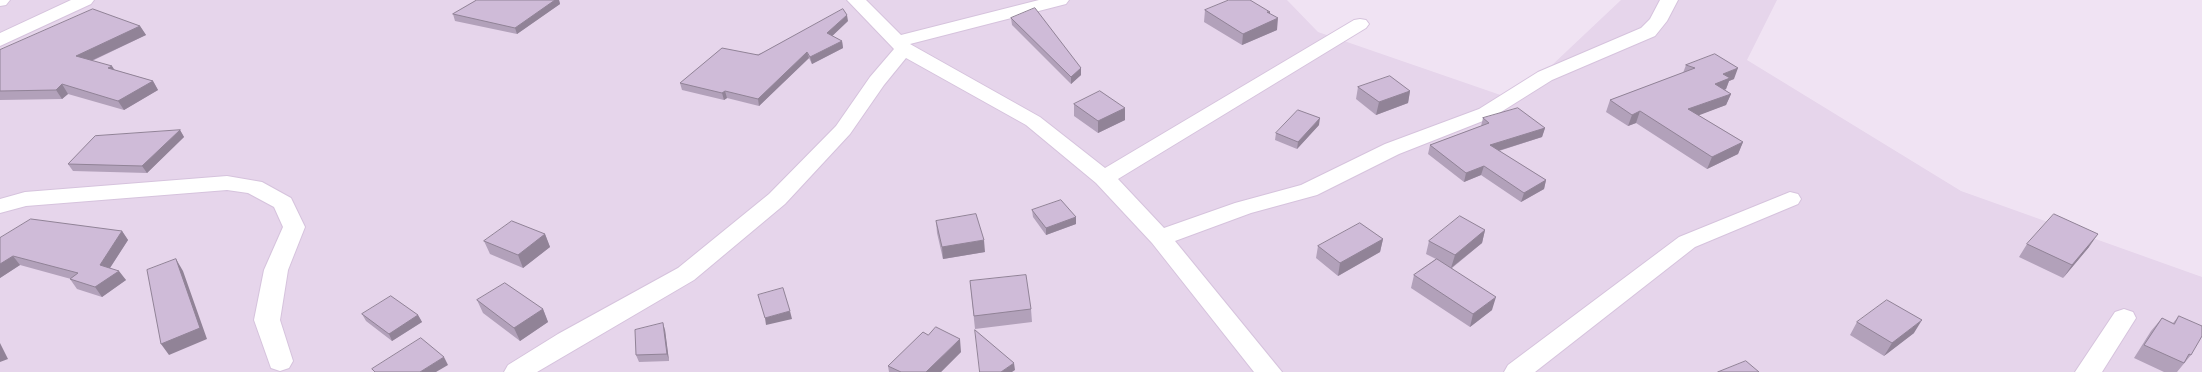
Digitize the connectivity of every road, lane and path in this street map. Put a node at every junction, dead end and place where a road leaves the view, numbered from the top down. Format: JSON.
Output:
{"nodes":[{"id":1,"x":85,"y":0,"type":"edge"},
{"id":2,"x":856,"y":0,"type":"edge"},
{"id":3,"x":1060,"y":0,"type":"edge"},
{"id":4,"x":1669,"y":0,"type":"edge"},
{"id":5,"x":1360,"y":24,"type":"dead end"},
{"id":6,"x":0,"y":40,"type":"edge"},
{"id":7,"x":900,"y":45,"type":"junction"},
{"id":8,"x":1104,"y":178,"type":"junction"},
{"id":9,"x":1790,"y":199,"type":"dead end"},
{"id":10,"x":0,"y":206,"type":"edge"},
{"id":11,"x":1160,"y":238,"type":"junction"},
{"id":12,"x":2124,"y":318,"type":"dead end"},
{"id":13,"x":280,"y":361,"type":"dead end"},
{"id":14,"x":517,"y":372,"type":"edge"},
{"id":15,"x":1269,"y":372,"type":"edge"},
{"id":16,"x":1517,"y":372,"type":"edge"},
{"id":17,"x":2088,"y":372,"type":"edge"}],
"edges":[{"from":1,"to":6,"type":"street"},
{"from":2,"to":7,"type":"street"},
{"from":3,"to":7,"type":"street"},
{"from":4,"to":11,"type":"street"},
{"from":5,"to":8,"type":"street"},
{"from":7,"to":8,"type":"street"},
{"from":7,"to":14,"type":"street"},
{"from":8,"to":11,"type":"street"},
{"from":9,"to":16,"type":"street"},
{"from":10,"to":13,"type":"street"},
{"from":11,"to":15,"type":"street"},
{"from":12,"to":17,"type":"street"}]}
